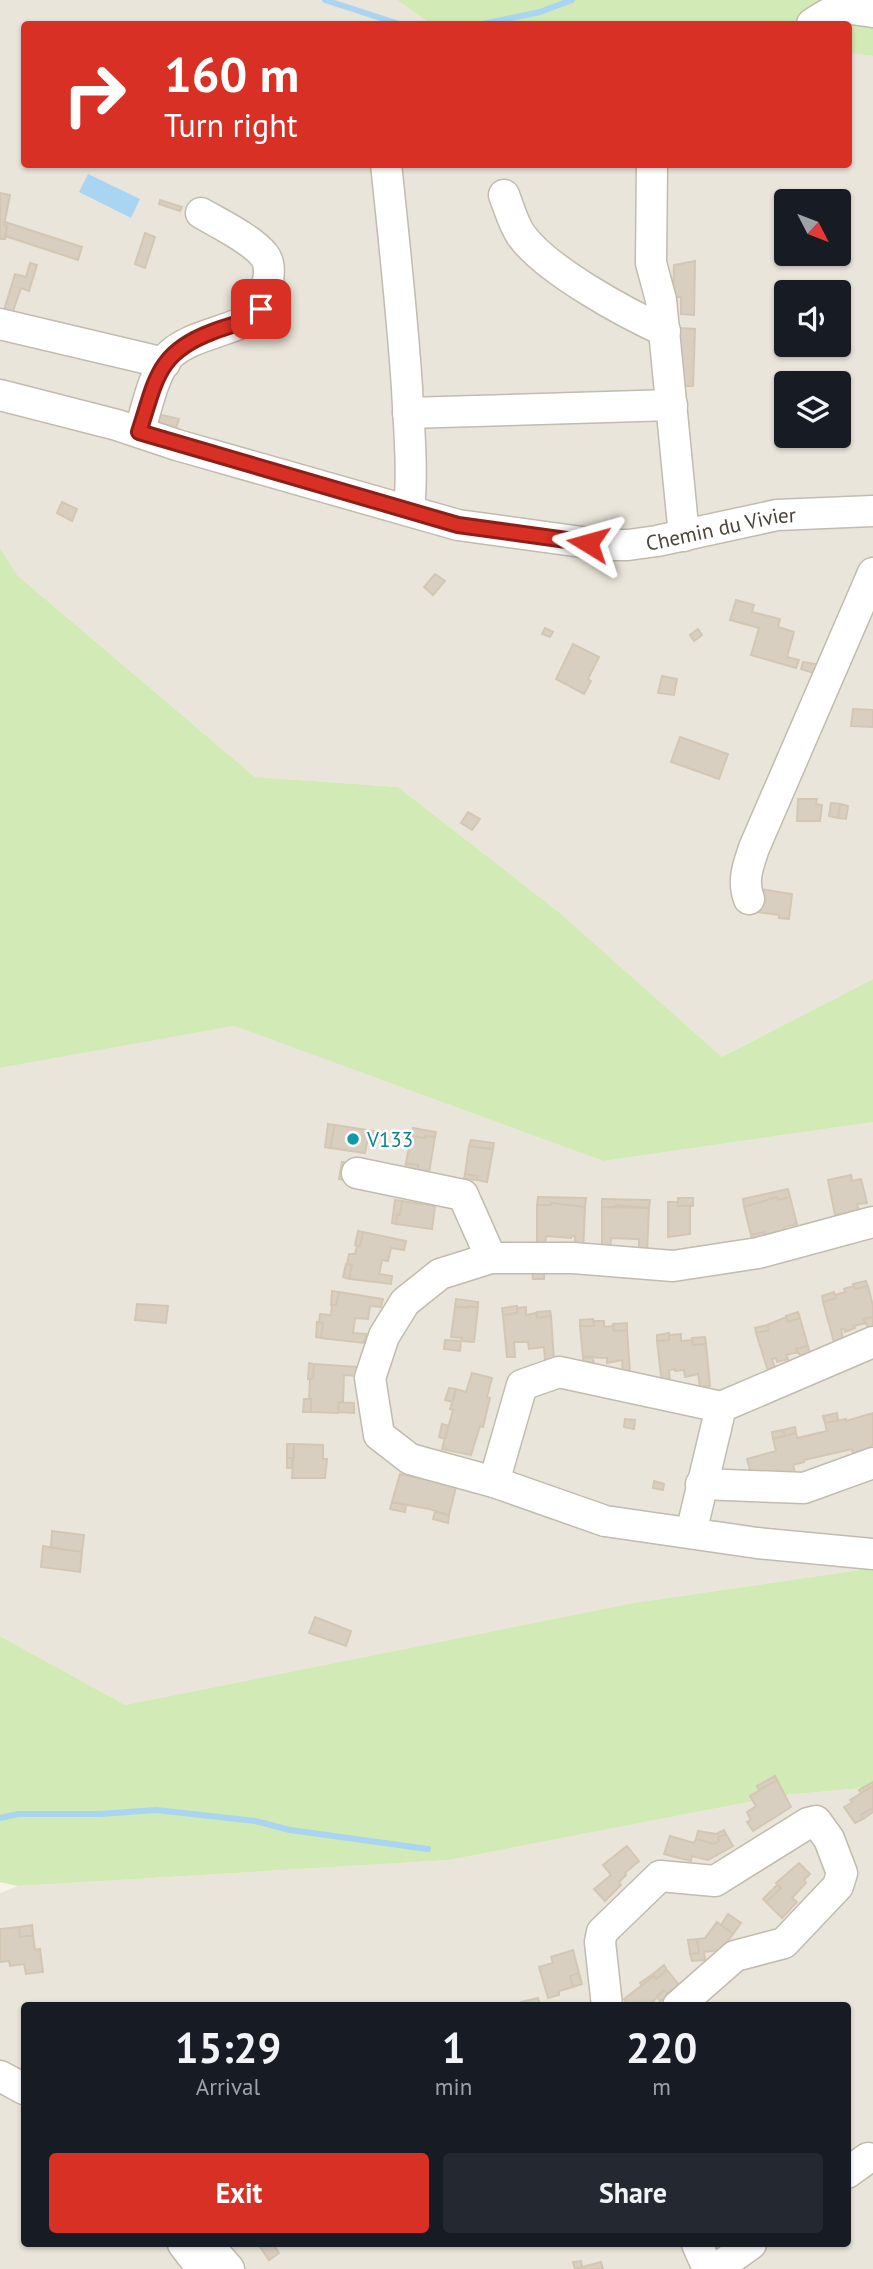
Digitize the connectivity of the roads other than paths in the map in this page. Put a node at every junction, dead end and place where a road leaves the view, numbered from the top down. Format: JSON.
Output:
{"nodes":[{"id":1,"x":873,"y":12,"type":"edge"},
{"id":2,"x":816,"y":21,"type":"edge"},
{"id":3,"x":386,"y":168,"type":"edge"},
{"id":4,"x":652,"y":168,"type":"edge"},
{"id":5,"x":504,"y":195,"type":"dead end"},
{"id":6,"x":201,"y":213,"type":"dead end"},
{"id":7,"x":0,"y":324,"type":"edge"},
{"id":8,"x":665,"y":331,"type":"junction"},
{"id":9,"x":165,"y":363,"type":"junction"},
{"id":10,"x":0,"y":395,"type":"edge"},
{"id":11,"x":672,"y":405,"type":"junction"},
{"id":12,"x":408,"y":413,"type":"junction"},
{"id":13,"x":139,"y":432,"type":"junction"},
{"id":14,"x":409,"y":510,"type":"junction"},
{"id":15,"x":873,"y":511,"type":"edge"},
{"id":16,"x":684,"y":536,"type":"junction"},
{"id":17,"x":873,"y":573,"type":"edge"},
{"id":18,"x":749,"y":899,"type":"dead end"},
{"id":19,"x":357,"y":1173,"type":"dead end"},
{"id":20,"x":873,"y":1222,"type":"edge"},
{"id":21,"x":491,"y":1258,"type":"junction"},
{"id":22,"x":873,"y":1342,"type":"edge"},
{"id":23,"x":721,"y":1407,"type":"junction"},
{"id":24,"x":873,"y":1463,"type":"edge"},
{"id":25,"x":494,"y":1482,"type":"junction"},
{"id":26,"x":701,"y":1483,"type":"junction"},
{"id":27,"x":691,"y":1533,"type":"junction"},
{"id":28,"x":873,"y":1554,"type":"edge"},
{"id":29,"x":607,"y":2002,"type":"edge"},
{"id":30,"x":683,"y":2002,"type":"edge"},
{"id":31,"x":0,"y":2077,"type":"edge"},
{"id":32,"x":21,"y":2088,"type":"edge"},
{"id":33,"x":185,"y":2247,"type":"edge"},
{"id":34,"x":209,"y":2247,"type":"edge"},
{"id":35,"x":698,"y":2247,"type":"edge"},
{"id":36,"x":747,"y":2247,"type":"edge"},
{"id":37,"x":202,"y":2269,"type":"edge"},
{"id":38,"x":229,"y":2269,"type":"edge"},
{"id":39,"x":708,"y":2269,"type":"edge"},
{"id":40,"x":716,"y":2269,"type":"edge"}],
"edges":[{"from":1,"to":2,"type":"street"},
{"from":3,"to":12,"type":"street"},
{"from":4,"to":8,"type":"street"},
{"from":5,"to":8,"type":"street"},
{"from":6,"to":9,"type":"street"},
{"from":7,"to":9,"type":"street"},
{"from":8,"to":11,"type":"street"},
{"from":9,"to":13,"type":"street"},
{"from":10,"to":13,"type":"street","name":"Chemin du Vivier"},
{"from":11,"to":12,"type":"street"},
{"from":11,"to":16,"type":"street"},
{"from":12,"to":14,"type":"street"},
{"from":13,"to":14,"type":"street","name":"Chemin du Vivier"},
{"from":14,"to":16,"type":"street","name":"Chemin du Vivier"},
{"from":15,"to":16,"type":"street","name":"Chemin du Vivier"},
{"from":17,"to":18,"type":"street"},
{"from":19,"to":21,"type":"street"},
{"from":20,"to":21,"type":"street"},
{"from":21,"to":25,"type":"street"},
{"from":22,"to":23,"type":"street"},
{"from":23,"to":25,"type":"street"},
{"from":23,"to":26,"type":"street"},
{"from":24,"to":26,"type":"street"},
{"from":25,"to":27,"type":"street"},
{"from":26,"to":27,"type":"street"},
{"from":27,"to":28,"type":"street"},
{"from":29,"to":30,"type":"street"},
{"from":31,"to":32,"type":"street"},
{"from":33,"to":37,"type":"street"},
{"from":34,"to":38,"type":"street"},
{"from":35,"to":39,"type":"street"},
{"from":36,"to":40,"type":"street"}]}
